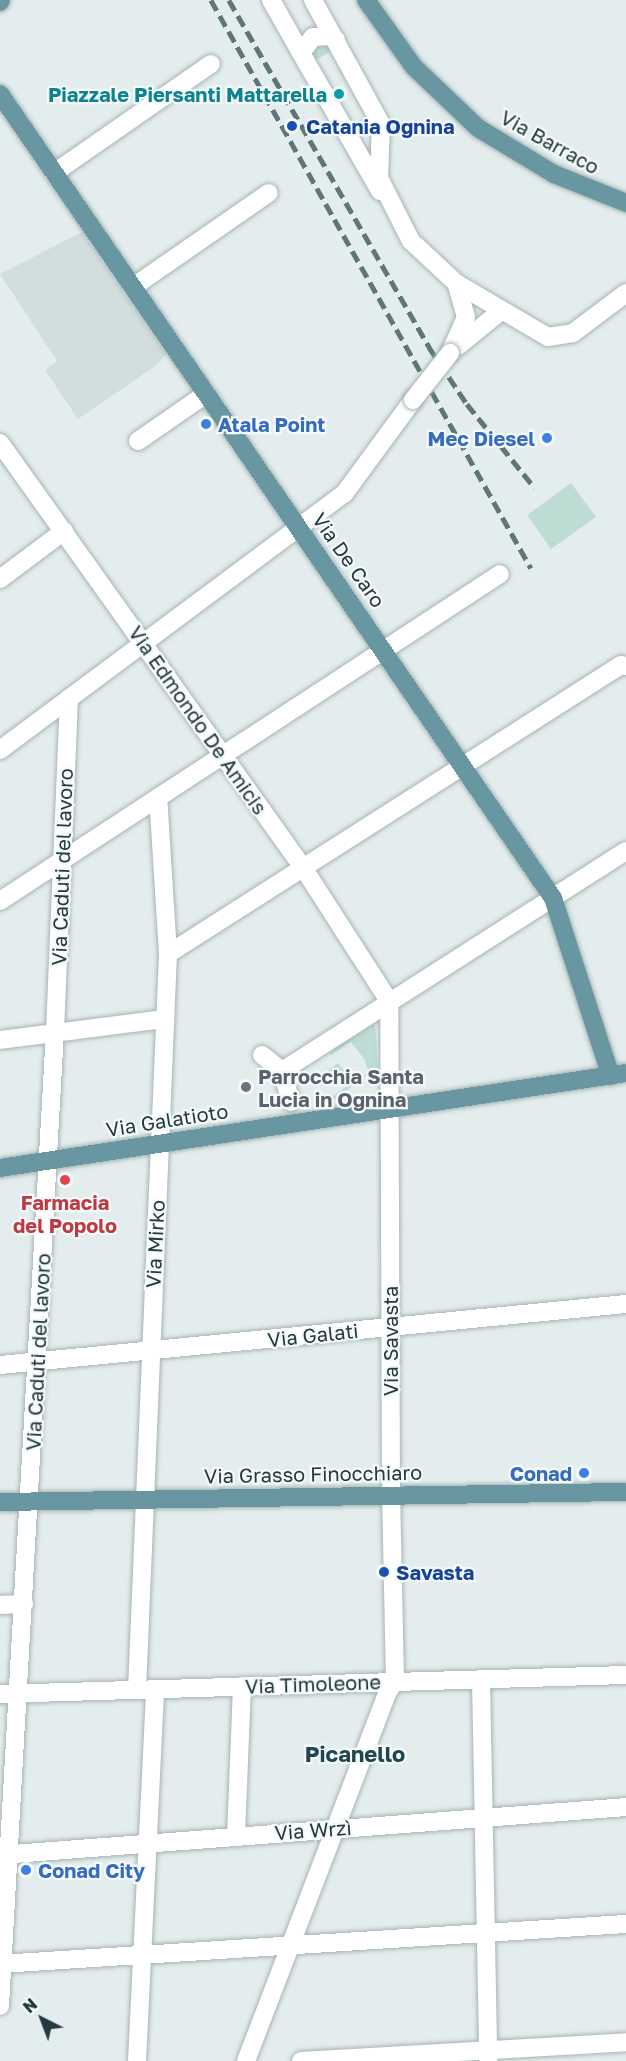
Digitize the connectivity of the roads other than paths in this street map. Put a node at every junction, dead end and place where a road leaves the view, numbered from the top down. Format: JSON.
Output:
{"nodes":[{"id":1,"x":272,"y":0,"type":"edge"},
{"id":2,"x":314,"y":0,"type":"edge"},
{"id":3,"x":366,"y":0,"type":"edge"},
{"id":4,"x":336,"y":40,"type":"junction"},
{"id":5,"x":301,"y":53,"type":"junction"},
{"id":6,"x":211,"y":63,"type":"dead end"},
{"id":7,"x":0,"y":94,"type":"edge"},
{"id":8,"x":381,"y":124,"type":"junction"},
{"id":9,"x":345,"y":133,"type":"junction"},
{"id":10,"x":54,"y":173,"type":"junction"},
{"id":11,"x":269,"y":193,"type":"dead end"},
{"id":12,"x":626,"y":203,"type":"edge"},
{"id":13,"x":390,"y":205,"type":"junction"},
{"id":14,"x":456,"y":282,"type":"junction"},
{"id":15,"x":133,"y":287,"type":"junction"},
{"id":16,"x":626,"y":293,"type":"edge"},
{"id":17,"x":495,"y":308,"type":"junction"},
{"id":18,"x":466,"y":317,"type":"junction"},
{"id":19,"x":450,"y":353,"type":"junction"},
{"id":20,"x":207,"y":394,"type":"junction"},
{"id":21,"x":138,"y":441,"type":"dead end"},
{"id":22,"x":1,"y":447,"type":"edge"},
{"id":23,"x":299,"y":529,"type":"junction"},
{"id":24,"x":64,"y":531,"type":"junction"},
{"id":25,"x":500,"y":574,"type":"dead end"},
{"id":26,"x":0,"y":579,"type":"edge"},
{"id":27,"x":144,"y":644,"type":"junction"},
{"id":28,"x":384,"y":652,"type":"junction"},
{"id":29,"x":626,"y":666,"type":"edge"},
{"id":30,"x":69,"y":698,"type":"junction"},
{"id":31,"x":0,"y":750,"type":"edge"},
{"id":32,"x":222,"y":755,"type":"junction"},
{"id":33,"x":462,"y":767,"type":"junction"},
{"id":34,"x":158,"y":797,"type":"junction"},
{"id":35,"x":626,"y":851,"type":"edge"},
{"id":36,"x":62,"y":861,"type":"junction"},
{"id":37,"x":304,"y":869,"type":"junction"},
{"id":38,"x":553,"y":898,"type":"junction"},
{"id":39,"x":0,"y":901,"type":"edge"},
{"id":40,"x":168,"y":954,"type":"junction"},
{"id":41,"x":389,"y":1001,"type":"junction"},
{"id":42,"x":164,"y":1019,"type":"junction"},
{"id":43,"x":55,"y":1032,"type":"junction"},
{"id":44,"x":0,"y":1040,"type":"edge"},
{"id":45,"x":262,"y":1055,"type":"dead end"},
{"id":46,"x":282,"y":1071,"type":"junction"},
{"id":47,"x":618,"y":1075,"type":"edge"},
{"id":48,"x":291,"y":1102,"type":"dead end"},
{"id":49,"x":389,"y":1110,"type":"junction"},
{"id":50,"x":159,"y":1143,"type":"junction"},
{"id":51,"x":48,"y":1161,"type":"junction"},
{"id":52,"x":0,"y":1168,"type":"edge"},
{"id":53,"x":626,"y":1304,"type":"edge"},
{"id":54,"x":390,"y":1327,"type":"junction"},
{"id":55,"x":150,"y":1351,"type":"junction"},
{"id":56,"x":37,"y":1362,"type":"junction"},
{"id":57,"x":0,"y":1365,"type":"edge"},
{"id":58,"x":626,"y":1492,"type":"edge"},
{"id":59,"x":391,"y":1496,"type":"junction"},
{"id":60,"x":143,"y":1499,"type":"junction"},
{"id":61,"x":0,"y":1502,"type":"edge"},
{"id":62,"x":30,"y":1502,"type":"junction"},
{"id":63,"x":0,"y":1605,"type":"edge"},
{"id":64,"x":24,"y":1605,"type":"junction"},
{"id":65,"x":626,"y":1676,"type":"edge"},
{"id":66,"x":481,"y":1680,"type":"junction"},
{"id":67,"x":395,"y":1681,"type":"junction"},
{"id":68,"x":242,"y":1686,"type":"junction"},
{"id":69,"x":136,"y":1690,"type":"junction"},
{"id":70,"x":155,"y":1690,"type":"junction"},
{"id":71,"x":9,"y":1694,"type":"edge"},
{"id":72,"x":7,"y":1774,"type":"edge"},
{"id":73,"x":626,"y":1807,"type":"edge"},
{"id":74,"x":482,"y":1818,"type":"junction"},
{"id":75,"x":335,"y":1828,"type":"junction"},
{"id":76,"x":236,"y":1836,"type":"junction"},
{"id":77,"x":148,"y":1842,"type":"junction"},
{"id":78,"x":5,"y":1854,"type":"edge"},
{"id":79,"x":626,"y":1924,"type":"edge"},
{"id":80,"x":485,"y":1933,"type":"junction"},
{"id":81,"x":291,"y":1946,"type":"junction"},
{"id":82,"x":141,"y":1954,"type":"junction"},
{"id":83,"x":1,"y":1964,"type":"edge"},
{"id":84,"x":0,"y":2006,"type":"edge"},
{"id":85,"x":626,"y":2042,"type":"edge"},
{"id":86,"x":488,"y":2056,"type":"edge"},
{"id":87,"x":137,"y":2061,"type":"edge"},
{"id":88,"x":246,"y":2061,"type":"edge"},
{"id":89,"x":302,"y":2061,"type":"edge"}],
"edges":[{"from":1,"to":5,"type":"street"},
{"from":2,"to":4,"type":"street"},
{"from":3,"to":12,"type":"main road","name":"Via Barraco"},
{"from":4,"to":5,"type":"street"},
{"from":4,"to":8,"type":"street"},
{"from":5,"to":9,"type":"street"},
{"from":6,"to":10,"type":"street"},
{"from":7,"to":10,"type":"main road","name":"Via De Caro"},
{"from":8,"to":9,"type":"street"},
{"from":8,"to":13,"type":"street"},
{"from":9,"to":13,"type":"street"},
{"from":10,"to":15,"type":"main road","name":"Via De Caro"},
{"from":11,"to":15,"type":"street"},
{"from":13,"to":14,"type":"street"},
{"from":14,"to":17,"type":"street"},
{"from":14,"to":18,"type":"street"},
{"from":15,"to":20,"type":"main road","name":"Via De Caro"},
{"from":16,"to":17,"type":"street"},
{"from":17,"to":18,"type":"street"},
{"from":17,"to":19,"type":"street"},
{"from":18,"to":19,"type":"street"},
{"from":19,"to":23,"type":"street","bridge":true},
{"from":20,"to":21,"type":"street"},
{"from":20,"to":23,"type":"main road","name":"Via De Caro"},
{"from":22,"to":24,"type":"street","name":"Via Edmondo De Amicis"},
{"from":23,"to":27,"type":"street"},
{"from":23,"to":28,"type":"main road","name":"Via De Caro"},
{"from":24,"to":26,"type":"street"},
{"from":24,"to":27,"type":"street","name":"Via Edmondo De Amicis"},
{"from":25,"to":28,"type":"street"},
{"from":27,"to":30,"type":"street"},
{"from":27,"to":32,"type":"street","name":"Via Edmondo De Amicis"},
{"from":28,"to":32,"type":"street"},
{"from":28,"to":33,"type":"main road","name":"Via De Caro"},
{"from":29,"to":33,"type":"street"},
{"from":30,"to":31,"type":"street"},
{"from":30,"to":36,"type":"street","name":"Via Caduti del lavoro"},
{"from":32,"to":34,"type":"street"},
{"from":32,"to":37,"type":"street","name":"Via Edmondo De Amicis"},
{"from":33,"to":37,"type":"street"},
{"from":33,"to":38,"type":"main road","name":"Via De Caro"},
{"from":34,"to":36,"type":"street"},
{"from":34,"to":40,"type":"street","name":"Via Mirko"},
{"from":35,"to":38,"type":"street"},
{"from":36,"to":39,"type":"street"},
{"from":36,"to":43,"type":"street","name":"Via Caduti del lavoro"},
{"from":37,"to":40,"type":"street"},
{"from":37,"to":41,"type":"street","name":"Via Edmondo De Amicis"},
{"from":38,"to":41,"type":"street"},
{"from":38,"to":47,"type":"main road","name":"Via De Caro"},
{"from":40,"to":42,"type":"street","name":"Via Mirko"},
{"from":41,"to":46,"type":"street"},
{"from":41,"to":49,"type":"street","name":"Via Savasta"},
{"from":42,"to":43,"type":"street"},
{"from":42,"to":50,"type":"street","name":"Via Mirko"},
{"from":43,"to":44,"type":"street"},
{"from":43,"to":51,"type":"street","name":"Via Caduti del lavoro"},
{"from":45,"to":46,"type":"street"},
{"from":46,"to":48,"type":"street"},
{"from":47,"to":49,"type":"main road","name":"Via Galatioto"},
{"from":49,"to":50,"type":"main road","name":"Via Galatioto"},
{"from":49,"to":54,"type":"street","name":"Via Savasta"},
{"from":50,"to":51,"type":"main road","name":"Via Galatioto"},
{"from":50,"to":55,"type":"street","name":"Via Mirko"},
{"from":51,"to":52,"type":"main road","name":"Via Galatioto"},
{"from":51,"to":56,"type":"street","name":"Via Caduti del lavoro"},
{"from":53,"to":54,"type":"street","name":"Via Galati"},
{"from":54,"to":55,"type":"street","name":"Via Galati"},
{"from":54,"to":59,"type":"street","name":"Via Savasta"},
{"from":55,"to":56,"type":"street","name":"Via Galati"},
{"from":55,"to":60,"type":"street","name":"Via Mirko"},
{"from":56,"to":57,"type":"street","name":"Via Galati"},
{"from":56,"to":62,"type":"street","name":"Via Caduti del lavoro"},
{"from":58,"to":59,"type":"main road","name":"Via Grasso Finocchiaro"},
{"from":59,"to":60,"type":"main road","name":"Via Grasso Finocchiaro"},
{"from":59,"to":67,"type":"street","name":"Via Savasta"},
{"from":60,"to":62,"type":"main road","name":"Via Grasso Finocchiaro"},
{"from":60,"to":69,"type":"street","name":"Via Mirko"},
{"from":61,"to":62,"type":"main road","name":"Via Grasso Finocchiaro"},
{"from":62,"to":64,"type":"street","name":"Via Caduti del lavoro"},
{"from":63,"to":64,"type":"street"},
{"from":64,"to":71,"type":"street","name":"Via Caduti del lavoro"},
{"from":65,"to":66,"type":"street","name":"Via Timoleone"},
{"from":66,"to":67,"type":"street","name":"Via Timoleone"},
{"from":66,"to":74,"type":"street"},
{"from":67,"to":68,"type":"street","name":"Via Timoleone"},
{"from":67,"to":75,"type":"street"},
{"from":68,"to":70,"type":"street","name":"Via Timoleone"},
{"from":68,"to":76,"type":"street"},
{"from":69,"to":70,"type":"street","name":"Via Timoleone"},
{"from":69,"to":71,"type":"street","name":"Via Timoleone"},
{"from":70,"to":77,"type":"street"},
{"from":71,"to":72,"type":"street","name":"Via Caduti del lavoro"},
{"from":72,"to":78,"type":"street","name":"Via Caduti del lavoro"},
{"from":73,"to":74,"type":"street","name":"Via Wrzì"},
{"from":74,"to":75,"type":"street","name":"Via Wrzì"},
{"from":74,"to":80,"type":"street"},
{"from":75,"to":76,"type":"street","name":"Via Wrzì"},
{"from":75,"to":81,"type":"street"},
{"from":76,"to":77,"type":"street","name":"Via Wrzì"},
{"from":77,"to":78,"type":"street","name":"Via Wrzì"},
{"from":77,"to":82,"type":"street"},
{"from":78,"to":83,"type":"street","name":"Via Caduti del lavoro"},
{"from":79,"to":80,"type":"street"},
{"from":80,"to":81,"type":"street"},
{"from":80,"to":86,"type":"street"},
{"from":81,"to":82,"type":"street"},
{"from":81,"to":88,"type":"street"},
{"from":82,"to":83,"type":"street"},
{"from":82,"to":87,"type":"street"},
{"from":83,"to":84,"type":"street","name":"Via Caduti del lavoro"},
{"from":85,"to":86,"type":"street"},
{"from":86,"to":89,"type":"street"}]}
